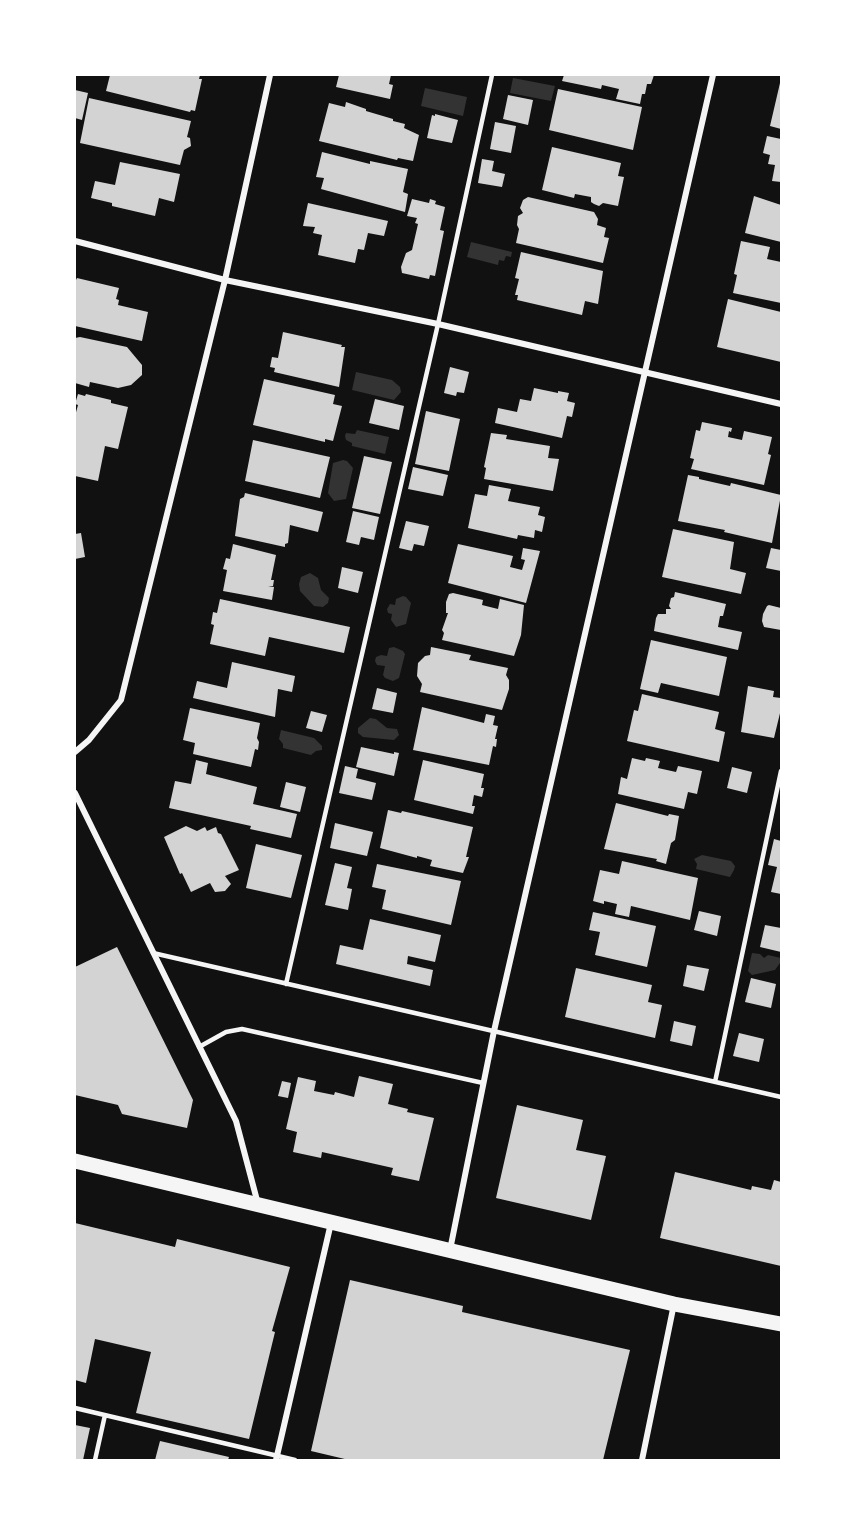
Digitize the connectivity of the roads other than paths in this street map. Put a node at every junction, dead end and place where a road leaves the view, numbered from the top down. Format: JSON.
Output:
{"nodes":[{"id":1,"x":270,"y":75,"type":"edge"},
{"id":2,"x":492,"y":75,"type":"edge"},
{"id":3,"x":713,"y":75,"type":"edge"},
{"id":4,"x":75,"y":241,"type":"edge"},
{"id":5,"x":225,"y":280,"type":"junction"},
{"id":6,"x":438,"y":324,"type":"junction"},
{"id":7,"x":644,"y":373,"type":"junction"},
{"id":8,"x":781,"y":404,"type":"edge"},
{"id":9,"x":75,"y":752,"type":"edge"},
{"id":10,"x":781,"y":771,"type":"edge"},
{"id":11,"x":75,"y":793,"type":"edge"},
{"id":12,"x":153,"y":953,"type":"junction"},
{"id":13,"x":286,"y":984,"type":"junction"},
{"id":14,"x":494,"y":1031,"type":"junction"},
{"id":15,"x":199,"y":1047,"type":"junction"},
{"id":16,"x":715,"y":1082,"type":"junction"},
{"id":17,"x":483,"y":1083,"type":"junction"},
{"id":18,"x":781,"y":1097,"type":"edge"},
{"id":19,"x":75,"y":1161,"type":"edge"},
{"id":20,"x":258,"y":1205,"type":"junction"},
{"id":21,"x":331,"y":1222,"type":"junction"},
{"id":22,"x":450,"y":1250,"type":"junction"},
{"id":23,"x":674,"y":1304,"type":"junction"},
{"id":24,"x":781,"y":1324,"type":"edge"},
{"id":25,"x":75,"y":1408,"type":"edge"},
{"id":26,"x":105,"y":1415,"type":"junction"},
{"id":27,"x":277,"y":1458,"type":"edge"},
{"id":28,"x":95,"y":1460,"type":"edge"},
{"id":29,"x":295,"y":1460,"type":"edge"},
{"id":30,"x":642,"y":1460,"type":"edge"}],
"edges":[{"from":1,"to":5,"type":"street"},
{"from":2,"to":6,"type":"lane"},
{"from":3,"to":7,"type":"street"},
{"from":4,"to":5,"type":"street"},
{"from":5,"to":6,"type":"street"},
{"from":5,"to":9,"type":"street"},
{"from":6,"to":7,"type":"street"},
{"from":6,"to":13,"type":"lane"},
{"from":7,"to":8,"type":"street"},
{"from":7,"to":14,"type":"street"},
{"from":10,"to":16,"type":"lane"},
{"from":11,"to":12,"type":"street"},
{"from":12,"to":13,"type":"lane"},
{"from":12,"to":15,"type":"street"},
{"from":13,"to":14,"type":"lane"},
{"from":14,"to":16,"type":"lane"},
{"from":14,"to":17,"type":"street"},
{"from":15,"to":17,"type":"lane"},
{"from":15,"to":20,"type":"street"},
{"from":16,"to":18,"type":"lane"},
{"from":17,"to":22,"type":"street"},
{"from":19,"to":20,"type":"main road"},
{"from":20,"to":21,"type":"main road"},
{"from":21,"to":22,"type":"main road"},
{"from":21,"to":27,"type":"street"},
{"from":22,"to":23,"type":"main road"},
{"from":23,"to":24,"type":"main road"},
{"from":23,"to":30,"type":"street"},
{"from":25,"to":26,"type":"lane"},
{"from":26,"to":27,"type":"lane"},
{"from":26,"to":28,"type":"lane"},
{"from":27,"to":29,"type":"lane"}]}
